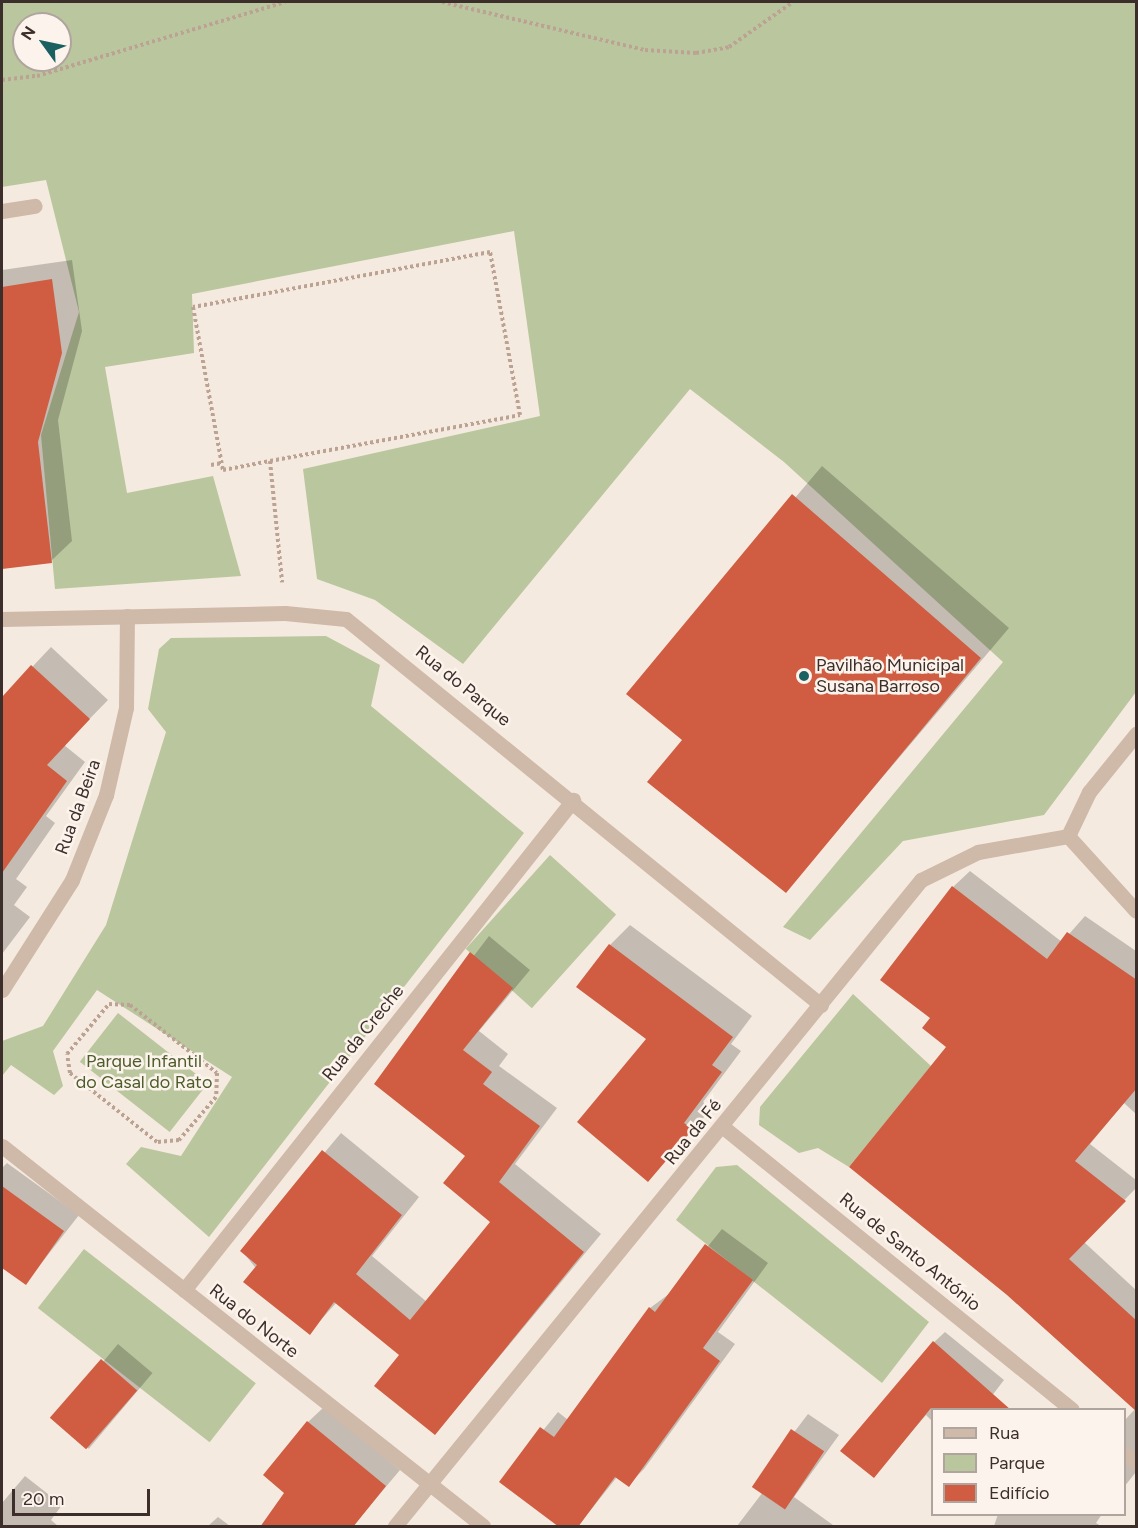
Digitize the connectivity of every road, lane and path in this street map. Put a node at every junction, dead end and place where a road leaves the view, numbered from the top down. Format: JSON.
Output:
{"nodes":[{"id":1,"x":285,"y":2,"type":"edge"},
{"id":2,"x":442,"y":2,"type":"edge"},
{"id":3,"x":793,"y":2,"type":"edge"},
{"id":4,"x":2,"y":80,"type":"edge"},
{"id":5,"x":34,"y":206,"type":"dead end"},
{"id":6,"x":2,"y":211,"type":"edge"},
{"id":7,"x":203,"y":361,"type":"junction"},
{"id":8,"x":195,"y":362,"type":"dead end"},
{"id":9,"x":270,"y":461,"type":"junction"},
{"id":10,"x":222,"y":464,"type":"junction"},
{"id":11,"x":211,"y":465,"type":"dead end"},
{"id":12,"x":285,"y":613,"type":"junction"},
{"id":13,"x":127,"y":616,"type":"junction"},
{"id":14,"x":2,"y":619,"type":"edge"},
{"id":15,"x":1137,"y":734,"type":"edge"},
{"id":16,"x":573,"y":800,"type":"junction"},
{"id":17,"x":1068,"y":836,"type":"junction"},
{"id":18,"x":1137,"y":911,"type":"edge"},
{"id":19,"x":2,"y":990,"type":"edge"},
{"id":20,"x":821,"y":1005,"type":"junction"},
{"id":21,"x":67,"y":1054,"type":"joint"},
{"id":22,"x":723,"y":1127,"type":"junction"},
{"id":23,"x":2,"y":1146,"type":"edge"},
{"id":24,"x":184,"y":1290,"type":"junction"},
{"id":25,"x":1070,"y":1408,"type":"edge"},
{"id":26,"x":430,"y":1485,"type":"junction"},
{"id":27,"x":395,"y":1527,"type":"edge"},
{"id":28,"x":483,"y":1527,"type":"edge"}],
"edges":[{"from":1,"to":4,"type":"path"},
{"from":2,"to":3,"type":"path"},
{"from":5,"to":6,"type":"street"},
{"from":7,"to":8,"type":"path"},
{"from":7,"to":9,"type":"path"},
{"from":7,"to":10,"type":"path"},
{"from":9,"to":10,"type":"path"},
{"from":9,"to":12,"type":"path"},
{"from":10,"to":11,"type":"path"},
{"from":12,"to":13,"type":"street","name":"Rua do Parque"},
{"from":12,"to":16,"type":"street","name":"Rua do Parque"},
{"from":13,"to":14,"type":"street","name":"Rua do Parque"},
{"from":13,"to":19,"type":"street","name":"Rua da Beira"},
{"from":15,"to":17,"type":"street"},
{"from":16,"to":20,"type":"street","name":"Rua do Parque"},
{"from":16,"to":24,"type":"street","name":"Rua da Creche"},
{"from":17,"to":18,"type":"street"},
{"from":17,"to":20,"type":"street","name":"Rua da Fé"},
{"from":20,"to":22,"type":"street","name":"Rua da Fé"},
{"from":21,"to":21,"type":"path"},
{"from":22,"to":25,"type":"street","name":"Rua de Santo António"},
{"from":22,"to":26,"type":"street","name":"Rua da Fé"},
{"from":23,"to":24,"type":"street","name":"Rua do Norte"},
{"from":24,"to":26,"type":"street","name":"Rua do Norte"},
{"from":26,"to":27,"type":"street","name":"Rua da Fé"},
{"from":26,"to":28,"type":"street","name":"Rua do Norte"}]}
